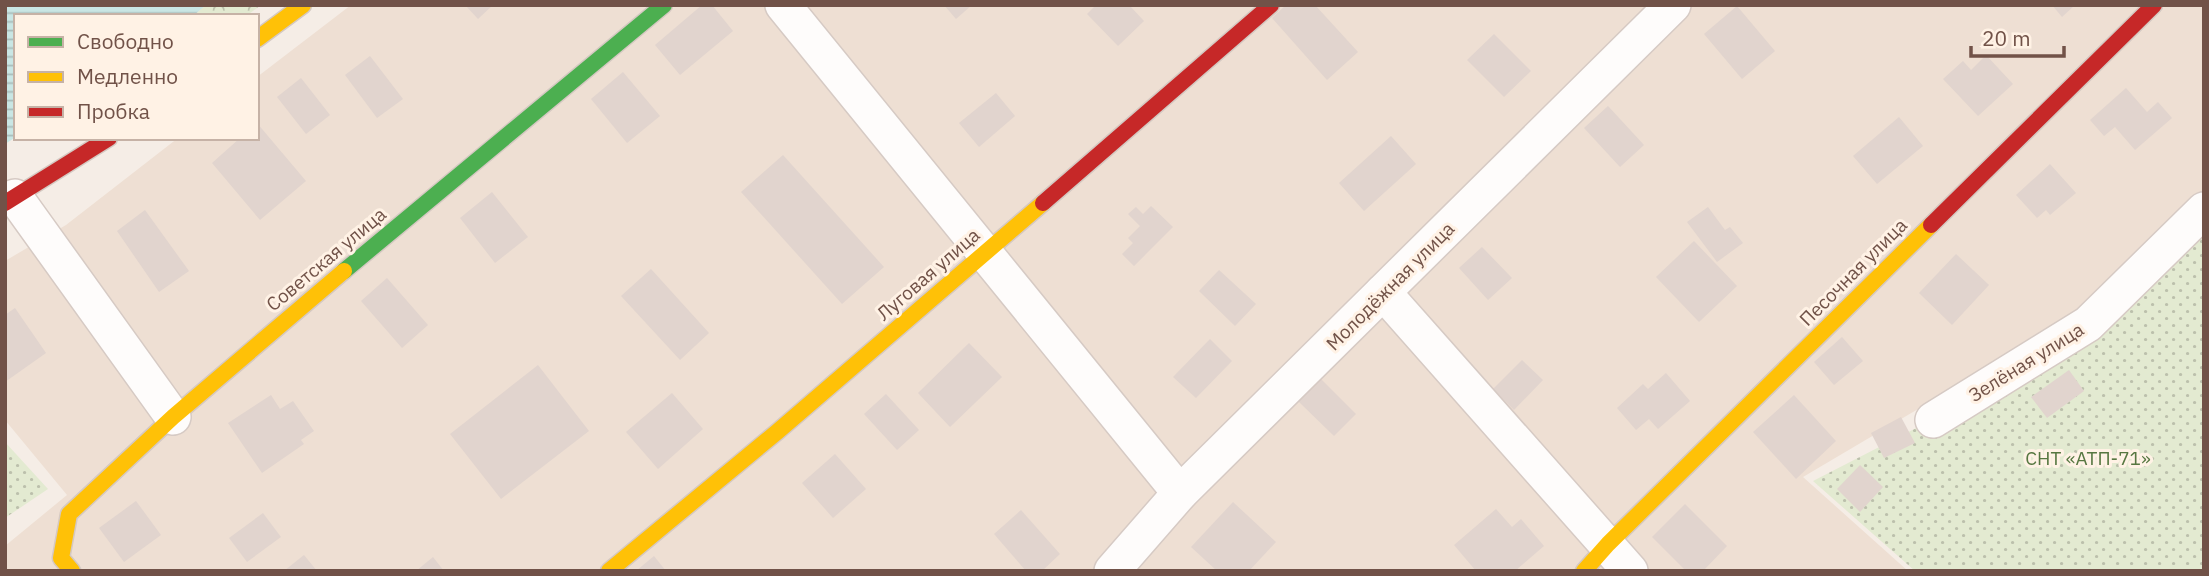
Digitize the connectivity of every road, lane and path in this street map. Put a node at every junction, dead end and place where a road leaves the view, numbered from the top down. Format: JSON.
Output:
{"nodes":[{"id":1,"x":303,"y":5,"type":"edge"},
{"id":2,"x":664,"y":5,"type":"edge"},
{"id":3,"x":783,"y":5,"type":"edge"},
{"id":4,"x":1271,"y":5,"type":"edge"},
{"id":5,"x":1673,"y":5,"type":"edge"},
{"id":6,"x":2154,"y":5,"type":"edge"},
{"id":7,"x":259,"y":38,"type":"edge"},
{"id":8,"x":106,"y":140,"type":"edge"},
{"id":9,"x":10,"y":200,"type":"edge"},
{"id":10,"x":2204,"y":210,"type":"edge"},
{"id":11,"x":985,"y":253,"type":"junction"},
{"id":12,"x":1383,"y":292,"type":"junction"},
{"id":13,"x":173,"y":417,"type":"junction"},
{"id":14,"x":1933,"y":420,"type":"dead end"},
{"id":15,"x":1180,"y":494,"type":"junction"},
{"id":16,"x":1608,"y":544,"type":"junction"},
{"id":17,"x":72,"y":571,"type":"edge"},
{"id":18,"x":609,"y":571,"type":"edge"},
{"id":19,"x":1112,"y":571,"type":"edge"},
{"id":20,"x":1584,"y":571,"type":"edge"},
{"id":21,"x":1630,"y":571,"type":"edge"}],
"edges":[{"from":1,"to":7,"type":"street"},
{"from":2,"to":13,"type":"street","name":"Советская улица"},
{"from":3,"to":11,"type":"street"},
{"from":4,"to":11,"type":"street","name":"Луговая улица"},
{"from":5,"to":12,"type":"street","name":"Молодёжная улица"},
{"from":6,"to":16,"type":"street","name":"Песочная улица"},
{"from":8,"to":9,"type":"street"},
{"from":9,"to":13,"type":"street"},
{"from":10,"to":14,"type":"street","name":"Зелёная улица"},
{"from":11,"to":15,"type":"street"},
{"from":11,"to":18,"type":"street","name":"Луговая улица"},
{"from":12,"to":15,"type":"street","name":"Молодёжная улица"},
{"from":12,"to":16,"type":"street"},
{"from":13,"to":17,"type":"street","name":"Советская улица"},
{"from":15,"to":19,"type":"street","name":"Молодёжная улица"},
{"from":16,"to":20,"type":"street","name":"Песочная улица"},
{"from":16,"to":21,"type":"street"}]}
